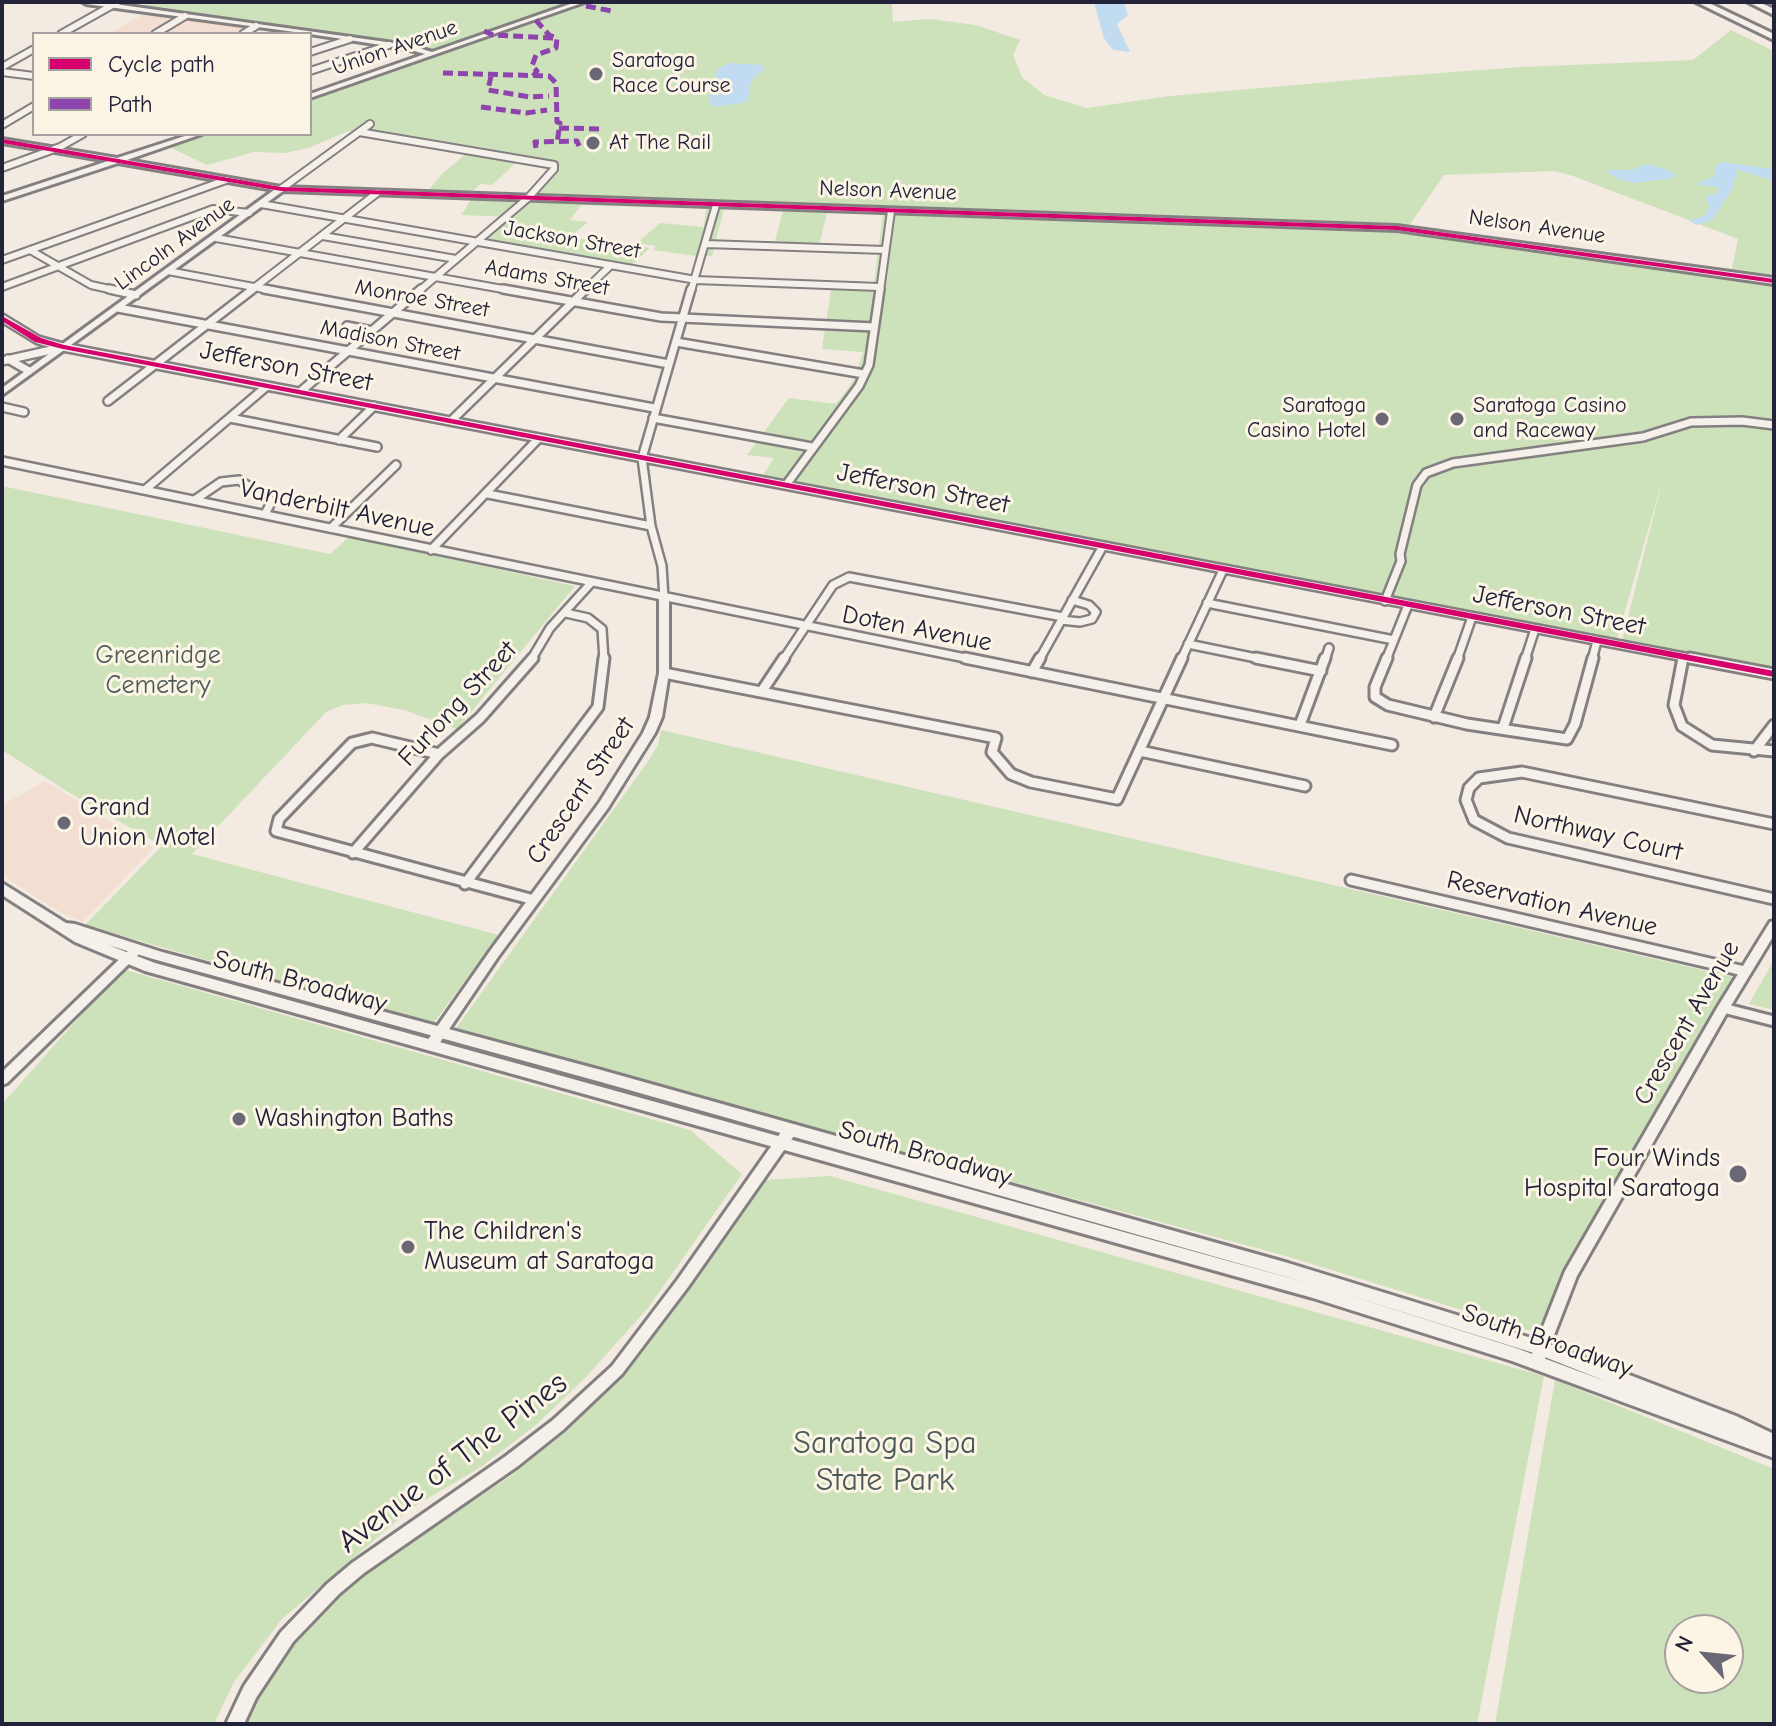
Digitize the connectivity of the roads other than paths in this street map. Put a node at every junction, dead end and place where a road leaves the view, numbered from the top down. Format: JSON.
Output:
{"nodes":[{"id":1,"x":86,"y":2,"type":"edge"},
{"id":2,"x":569,"y":2,"type":"edge"},
{"id":3,"x":582,"y":2,"type":"edge"},
{"id":4,"x":1700,"y":2,"type":"edge"},
{"id":5,"x":1752,"y":2,"type":"edge"},
{"id":6,"x":114,"y":4,"type":"edge"},
{"id":7,"x":1774,"y":12,"type":"edge"},
{"id":8,"x":185,"y":16,"type":"junction"},
{"id":9,"x":256,"y":26,"type":"junction"},
{"id":10,"x":65,"y":32,"type":"edge"},
{"id":11,"x":158,"y":32,"type":"edge"},
{"id":12,"x":246,"y":32,"type":"edge"},
{"id":13,"x":299,"y":32,"type":"edge"},
{"id":14,"x":312,"y":34,"type":"edge"},
{"id":15,"x":1774,"y":37,"type":"edge"},
{"id":16,"x":350,"y":39,"type":"junction"},
{"id":17,"x":389,"y":45,"type":"junction"},
{"id":18,"x":32,"y":50,"type":"edge"},
{"id":19,"x":312,"y":51,"type":"edge"},
{"id":20,"x":430,"y":52,"type":"junction"},
{"id":21,"x":2,"y":69,"type":"edge"},
{"id":22,"x":312,"y":70,"type":"edge"},
{"id":23,"x":32,"y":76,"type":"edge"},
{"id":24,"x":312,"y":92,"type":"edge"},
{"id":25,"x":32,"y":107,"type":"edge"},
{"id":26,"x":370,"y":124,"type":"dead end"},
{"id":27,"x":2,"y":125,"type":"edge"},
{"id":28,"x":359,"y":132,"type":"junction"},
{"id":29,"x":79,"y":136,"type":"edge"},
{"id":30,"x":178,"y":136,"type":"edge"},
{"id":31,"x":192,"y":136,"type":"edge"},
{"id":32,"x":2,"y":141,"type":"edge"},
{"id":33,"x":53,"y":150,"type":"junction"},
{"id":34,"x":113,"y":161,"type":"junction"},
{"id":35,"x":2,"y":168,"type":"edge"},
{"id":36,"x":226,"y":180,"type":"junction"},
{"id":37,"x":281,"y":189,"type":"junction"},
{"id":38,"x":377,"y":193,"type":"junction"},
{"id":39,"x":528,"y":198,"type":"junction"},
{"id":40,"x":2,"y":199,"type":"edge"},
{"id":41,"x":261,"y":204,"type":"junction"},
{"id":42,"x":716,"y":205,"type":"junction"},
{"id":43,"x":891,"y":211,"type":"junction"},
{"id":44,"x":249,"y":213,"type":"junction"},
{"id":45,"x":344,"y":219,"type":"junction"},
{"id":46,"x":323,"y":236,"type":"junction"},
{"id":47,"x":216,"y":238,"type":"junction"},
{"id":48,"x":476,"y":241,"type":"junction"},
{"id":49,"x":706,"y":244,"type":"junction"},
{"id":50,"x":30,"y":250,"type":"junction"},
{"id":51,"x":885,"y":250,"type":"junction"},
{"id":52,"x":301,"y":252,"type":"junction"},
{"id":53,"x":456,"y":259,"type":"junction"},
{"id":54,"x":2,"y":260,"type":"edge"},
{"id":55,"x":611,"y":265,"type":"junction"},
{"id":56,"x":58,"y":266,"type":"junction"},
{"id":57,"x":168,"y":271,"type":"junction"},
{"id":58,"x":435,"y":276,"type":"junction"},
{"id":59,"x":696,"y":280,"type":"junction"},
{"id":60,"x":1774,"y":281,"type":"edge"},
{"id":61,"x":2,"y":287,"type":"edge"},
{"id":62,"x":879,"y":287,"type":"junction"},
{"id":63,"x":257,"y":288,"type":"junction"},
{"id":64,"x":136,"y":295,"type":"junction"},
{"id":65,"x":573,"y":302,"type":"junction"},
{"id":66,"x":118,"y":308,"type":"junction"},
{"id":67,"x":394,"y":312,"type":"junction"},
{"id":68,"x":2,"y":318,"type":"edge"},
{"id":69,"x":682,"y":320,"type":"junction"},
{"id":70,"x":209,"y":325,"type":"junction"},
{"id":71,"x":347,"y":326,"type":"dead end"},
{"id":72,"x":874,"y":327,"type":"junction"},
{"id":73,"x":372,"y":331,"type":"junction"},
{"id":74,"x":536,"y":339,"type":"junction"},
{"id":75,"x":676,"y":342,"type":"junction"},
{"id":76,"x":63,"y":347,"type":"junction"},
{"id":77,"x":348,"y":351,"type":"junction"},
{"id":78,"x":5,"y":360,"type":"edge"},
{"id":79,"x":669,"y":364,"type":"junction"},
{"id":80,"x":156,"y":365,"type":"junction"},
{"id":81,"x":29,"y":371,"type":"junction"},
{"id":82,"x":864,"y":374,"type":"junction"},
{"id":83,"x":495,"y":380,"type":"junction"},
{"id":84,"x":267,"y":386,"type":"junction"},
{"id":85,"x":2,"y":392,"type":"edge"},
{"id":86,"x":300,"y":392,"type":"junction"},
{"id":87,"x":108,"y":401,"type":"dead end"},
{"id":88,"x":374,"y":406,"type":"junction"},
{"id":89,"x":2,"y":407,"type":"edge"},
{"id":90,"x":654,"y":408,"type":"junction"},
{"id":91,"x":24,"y":412,"type":"dead end"},
{"id":92,"x":230,"y":418,"type":"junction"},
{"id":93,"x":653,"y":418,"type":"junction"},
{"id":94,"x":451,"y":421,"type":"junction"},
{"id":95,"x":1774,"y":425,"type":"edge"},
{"id":96,"x":539,"y":438,"type":"junction"},
{"id":97,"x":339,"y":440,"type":"junction"},
{"id":98,"x":377,"y":447,"type":"dead end"},
{"id":99,"x":812,"y":447,"type":"junction"},
{"id":100,"x":642,"y":458,"type":"junction"},
{"id":101,"x":2,"y":461,"type":"edge"},
{"id":102,"x":396,"y":465,"type":"dead end"},
{"id":103,"x":786,"y":485,"type":"junction"},
{"id":104,"x":146,"y":489,"type":"junction"},
{"id":105,"x":488,"y":494,"type":"junction"},
{"id":106,"x":196,"y":499,"type":"junction"},
{"id":107,"x":265,"y":514,"type":"junction"},
{"id":108,"x":651,"y":526,"type":"junction"},
{"id":109,"x":331,"y":528,"type":"junction"},
{"id":110,"x":1103,"y":546,"type":"junction"},
{"id":111,"x":431,"y":550,"type":"junction"},
{"id":112,"x":1223,"y":570,"type":"junction"},
{"id":113,"x":591,"y":583,"type":"junction"},
{"id":114,"x":664,"y":598,"type":"junction"},
{"id":115,"x":1072,"y":600,"type":"junction"},
{"id":116,"x":1385,"y":601,"type":"junction"},
{"id":117,"x":1207,"y":603,"type":"junction"},
{"id":118,"x":1408,"y":605,"type":"junction"},
{"id":119,"x":566,"y":613,"type":"junction"},
{"id":120,"x":1472,"y":617,"type":"junction"},
{"id":121,"x":1062,"y":618,"type":"junction"},
{"id":122,"x":804,"y":626,"type":"junction"},
{"id":123,"x":1535,"y":629,"type":"junction"},
{"id":124,"x":1394,"y":640,"type":"junction"},
{"id":125,"x":1597,"y":641,"type":"junction"},
{"id":126,"x":1188,"y":644,"type":"junction"},
{"id":127,"x":1329,"y":648,"type":"dead end"},
{"id":128,"x":1683,"y":657,"type":"junction"},
{"id":129,"x":1321,"y":671,"type":"junction"},
{"id":130,"x":1032,"y":672,"type":"junction"},
{"id":131,"x":664,"y":673,"type":"junction"},
{"id":132,"x":1774,"y":674,"type":"edge"},
{"id":133,"x":762,"y":691,"type":"junction"},
{"id":134,"x":1163,"y":698,"type":"junction"},
{"id":135,"x":1434,"y":717,"type":"junction"},
{"id":136,"x":1300,"y":725,"type":"junction"},
{"id":137,"x":1774,"y":725,"type":"edge"},
{"id":138,"x":1503,"y":728,"type":"junction"},
{"id":139,"x":1392,"y":745,"type":"dead end"},
{"id":140,"x":1140,"y":751,"type":"junction"},
{"id":141,"x":1754,"y":751,"type":"junction"},
{"id":142,"x":1774,"y":751,"type":"edge"},
{"id":143,"x":439,"y":754,"type":"junction"},
{"id":144,"x":1305,"y":786,"type":"dead end"},
{"id":145,"x":1774,"y":824,"type":"edge"},
{"id":146,"x":353,"y":853,"type":"junction"},
{"id":147,"x":1351,"y":880,"type":"dead end"},
{"id":148,"x":465,"y":884,"type":"junction"},
{"id":149,"x":2,"y":888,"type":"edge"},
{"id":150,"x":1774,"y":899,"type":"edge"},
{"id":151,"x":534,"y":900,"type":"junction"},
{"id":152,"x":1774,"y":925,"type":"edge"},
{"id":153,"x":132,"y":954,"type":"junction"},
{"id":154,"x":1744,"y":971,"type":"junction"},
{"id":155,"x":1723,"y":1008,"type":"junction"},
{"id":156,"x":1774,"y":1021,"type":"edge"},
{"id":157,"x":436,"y":1038,"type":"junction"},
{"id":158,"x":2,"y":1080,"type":"edge"},
{"id":159,"x":787,"y":1135,"type":"junction"},
{"id":160,"x":1539,"y":1355,"type":"junction"},
{"id":161,"x":1774,"y":1442,"type":"edge"},
{"id":162,"x":1774,"y":1450,"type":"edge"},
{"id":163,"x":235,"y":1724,"type":"edge"}],
"edges":[{"from":1,"to":6,"type":"street"},
{"from":2,"to":20,"type":"street","name":"Union Avenue"},
{"from":3,"to":20,"type":"street","name":"Union Avenue"},
{"from":4,"to":15,"type":"highway"},
{"from":5,"to":7,"type":"highway"},
{"from":6,"to":8,"type":"street"},
{"from":6,"to":10,"type":"street"},
{"from":8,"to":9,"type":"street"},
{"from":8,"to":11,"type":"street"},
{"from":9,"to":12,"type":"street"},
{"from":9,"to":13,"type":"street"},
{"from":14,"to":16,"type":"street"},
{"from":16,"to":17,"type":"street"},
{"from":16,"to":19,"type":"street"},
{"from":17,"to":20,"type":"street"},
{"from":17,"to":22,"type":"street"},
{"from":18,"to":21,"type":"street"},
{"from":20,"to":24,"type":"street","name":"Union Avenue"},
{"from":21,"to":23,"type":"street"},
{"from":25,"to":27,"type":"street"},
{"from":26,"to":28,"type":"street","name":"Lincoln Avenue"},
{"from":28,"to":37,"type":"street","name":"Lincoln Avenue"},
{"from":28,"to":39,"type":"street"},
{"from":29,"to":33,"type":"street"},
{"from":30,"to":34,"type":"street"},
{"from":31,"to":34,"type":"street"},
{"from":32,"to":33,"type":"street","name":"Nelson Avenue"},
{"from":33,"to":34,"type":"street","name":"Nelson Avenue"},
{"from":33,"to":35,"type":"street"},
{"from":34,"to":36,"type":"street","name":"Nelson Avenue"},
{"from":34,"to":40,"type":"street"},
{"from":36,"to":37,"type":"street","name":"Nelson Avenue"},
{"from":36,"to":50,"type":"street"},
{"from":37,"to":38,"type":"street","name":"Nelson Avenue"},
{"from":37,"to":41,"type":"street","name":"Lincoln Avenue"},
{"from":38,"to":39,"type":"street","name":"Nelson Avenue"},
{"from":38,"to":45,"type":"street"},
{"from":39,"to":42,"type":"street","name":"Nelson Avenue"},
{"from":39,"to":48,"type":"street"},
{"from":41,"to":44,"type":"street","name":"Lincoln Avenue"},
{"from":41,"to":45,"type":"street","name":"Jackson Street"},
{"from":42,"to":43,"type":"street","name":"Nelson Avenue"},
{"from":42,"to":49,"type":"street","name":"Crescent Street"},
{"from":43,"to":51,"type":"street"},
{"from":43,"to":60,"type":"street","name":"Nelson Avenue"},
{"from":44,"to":47,"type":"street","name":"Lincoln Avenue"},
{"from":44,"to":56,"type":"street"},
{"from":45,"to":46,"type":"street"},
{"from":45,"to":48,"type":"street","name":"Jackson Street"},
{"from":46,"to":52,"type":"street"},
{"from":46,"to":53,"type":"street"},
{"from":47,"to":52,"type":"street","name":"Adams Street"},
{"from":47,"to":57,"type":"street","name":"Lincoln Avenue"},
{"from":48,"to":53,"type":"street"},
{"from":48,"to":55,"type":"street","name":"Jackson Street"},
{"from":49,"to":51,"type":"street"},
{"from":49,"to":59,"type":"street","name":"Crescent Street"},
{"from":50,"to":54,"type":"street"},
{"from":50,"to":56,"type":"street"},
{"from":51,"to":62,"type":"street"},
{"from":52,"to":58,"type":"street","name":"Adams Street"},
{"from":52,"to":63,"type":"street"},
{"from":53,"to":58,"type":"street"},
{"from":55,"to":59,"type":"street","name":"Jackson Street"},
{"from":55,"to":65,"type":"street"},
{"from":56,"to":61,"type":"street"},
{"from":56,"to":64,"type":"street"},
{"from":57,"to":63,"type":"street","name":"Monroe Street"},
{"from":57,"to":64,"type":"street","name":"Lincoln Avenue"},
{"from":58,"to":65,"type":"street","name":"Adams Street"},
{"from":58,"to":67,"type":"street"},
{"from":59,"to":62,"type":"street","name":"Jackson Street"},
{"from":59,"to":69,"type":"street","name":"Crescent Street"},
{"from":62,"to":72,"type":"street"},
{"from":63,"to":67,"type":"street","name":"Monroe Street"},
{"from":63,"to":70,"type":"street"},
{"from":64,"to":66,"type":"street","name":"Lincoln Avenue"},
{"from":65,"to":69,"type":"street","name":"Adams Street"},
{"from":65,"to":74,"type":"street"},
{"from":66,"to":70,"type":"street","name":"Madison Street"},
{"from":66,"to":76,"type":"street","name":"Lincoln Avenue"},
{"from":67,"to":73,"type":"street"},
{"from":67,"to":74,"type":"street","name":"Monroe Street"},
{"from":68,"to":76,"type":"street"},
{"from":69,"to":72,"type":"street","name":"Adams Street"},
{"from":69,"to":75,"type":"street","name":"Crescent Street"},
{"from":70,"to":77,"type":"street","name":"Madison Street"},
{"from":70,"to":80,"type":"street"},
{"from":71,"to":73,"type":"street"},
{"from":72,"to":82,"type":"street"},
{"from":73,"to":77,"type":"street"},
{"from":74,"to":79,"type":"street","name":"Monroe Street"},
{"from":74,"to":83,"type":"street"},
{"from":75,"to":79,"type":"street","name":"Crescent Street"},
{"from":75,"to":82,"type":"street"},
{"from":76,"to":78,"type":"street"},
{"from":76,"to":80,"type":"street","name":"Jefferson Street"},
{"from":76,"to":81,"type":"street","name":"Lincoln Avenue"},
{"from":77,"to":83,"type":"street","name":"Madison Street"},
{"from":77,"to":86,"type":"street"},
{"from":78,"to":81,"type":"street"},
{"from":79,"to":90,"type":"street","name":"Crescent Street"},
{"from":80,"to":84,"type":"street","name":"Jefferson Street"},
{"from":80,"to":87,"type":"street"},
{"from":81,"to":85,"type":"street","name":"Lincoln Avenue"},
{"from":82,"to":99,"type":"street"},
{"from":83,"to":90,"type":"street","name":"Madison Street"},
{"from":83,"to":94,"type":"street"},
{"from":84,"to":86,"type":"street","name":"Jefferson Street"},
{"from":84,"to":92,"type":"street"},
{"from":86,"to":88,"type":"street","name":"Jefferson Street"},
{"from":88,"to":94,"type":"street","name":"Jefferson Street"},
{"from":88,"to":97,"type":"street"},
{"from":89,"to":91,"type":"street"},
{"from":90,"to":93,"type":"street","name":"Crescent Street"},
{"from":92,"to":97,"type":"street"},
{"from":92,"to":104,"type":"street"},
{"from":93,"to":99,"type":"street"},
{"from":93,"to":100,"type":"street","name":"Crescent Street"},
{"from":94,"to":96,"type":"street","name":"Jefferson Street"},
{"from":95,"to":116,"type":"street"},
{"from":96,"to":100,"type":"street","name":"Jefferson Street"},
{"from":96,"to":105,"type":"street"},
{"from":97,"to":98,"type":"street"},
{"from":99,"to":103,"type":"street"},
{"from":100,"to":103,"type":"street","name":"Jefferson Street"},
{"from":100,"to":108,"type":"street","name":"Crescent Street"},
{"from":101,"to":104,"type":"street","name":"Vanderbilt Avenue"},
{"from":102,"to":109,"type":"street"},
{"from":103,"to":110,"type":"street","name":"Jefferson Street"},
{"from":104,"to":106,"type":"street","name":"Vanderbilt Avenue"},
{"from":105,"to":108,"type":"street"},
{"from":105,"to":111,"type":"street"},
{"from":106,"to":107,"type":"street","name":"Vanderbilt Avenue"},
{"from":106,"to":107,"type":"street"},
{"from":107,"to":109,"type":"street","name":"Vanderbilt Avenue"},
{"from":108,"to":114,"type":"street","name":"Crescent Street"},
{"from":109,"to":111,"type":"street","name":"Vanderbilt Avenue"},
{"from":110,"to":112,"type":"street","name":"Jefferson Street"},
{"from":110,"to":115,"type":"street"},
{"from":111,"to":113,"type":"street","name":"Vanderbilt Avenue"},
{"from":112,"to":116,"type":"street","name":"Jefferson Street"},
{"from":112,"to":117,"type":"street"},
{"from":113,"to":114,"type":"street","name":"Vanderbilt Avenue"},
{"from":113,"to":119,"type":"street","name":"Furlong Street"},
{"from":114,"to":122,"type":"street","name":"Doten Avenue"},
{"from":114,"to":131,"type":"street","name":"Crescent Street"},
{"from":115,"to":121,"type":"street"},
{"from":115,"to":121,"type":"street"},
{"from":116,"to":118,"type":"street","name":"Jefferson Street"},
{"from":117,"to":124,"type":"street"},
{"from":117,"to":126,"type":"street"},
{"from":118,"to":120,"type":"street","name":"Jefferson Street"},
{"from":118,"to":124,"type":"street"},
{"from":119,"to":143,"type":"street","name":"Furlong Street"},
{"from":119,"to":148,"type":"street"},
{"from":120,"to":123,"type":"street","name":"Jefferson Street"},
{"from":120,"to":135,"type":"street"},
{"from":121,"to":122,"type":"street"},
{"from":121,"to":130,"type":"street"},
{"from":122,"to":130,"type":"street","name":"Doten Avenue"},
{"from":122,"to":133,"type":"street"},
{"from":123,"to":125,"type":"street","name":"Jefferson Street"},
{"from":123,"to":138,"type":"street"},
{"from":124,"to":135,"type":"street"},
{"from":125,"to":128,"type":"street","name":"Jefferson Street"},
{"from":125,"to":138,"type":"street"},
{"from":126,"to":129,"type":"street"},
{"from":126,"to":134,"type":"street"},
{"from":127,"to":129,"type":"street"},
{"from":128,"to":132,"type":"street","name":"Jefferson Street"},
{"from":128,"to":141,"type":"street"},
{"from":129,"to":136,"type":"street"},
{"from":130,"to":134,"type":"street","name":"Doten Avenue"},
{"from":131,"to":133,"type":"street"},
{"from":131,"to":151,"type":"street","name":"Crescent Street"},
{"from":133,"to":140,"type":"street"},
{"from":134,"to":136,"type":"street","name":"Doten Avenue"},
{"from":134,"to":140,"type":"street"},
{"from":135,"to":138,"type":"street"},
{"from":136,"to":139,"type":"street","name":"Doten Avenue"},
{"from":137,"to":141,"type":"street"},
{"from":140,"to":144,"type":"street"},
{"from":141,"to":142,"type":"street"},
{"from":143,"to":146,"type":"street","name":"Furlong Street"},
{"from":143,"to":146,"type":"street"},
{"from":145,"to":150,"type":"street","name":"Northway Court"},
{"from":146,"to":148,"type":"street"},
{"from":147,"to":154,"type":"street","name":"Reservation Avenue"},
{"from":148,"to":151,"type":"street"},
{"from":149,"to":153,"type":"main road","name":"South Broadway"},
{"from":151,"to":157,"type":"street","name":"Crescent Street"},
{"from":152,"to":154,"type":"street","name":"Crescent Avenue"},
{"from":153,"to":157,"type":"main road","name":"South Broadway"},
{"from":153,"to":158,"type":"street"},
{"from":154,"to":155,"type":"street","name":"Crescent Avenue"},
{"from":155,"to":156,"type":"street"},
{"from":155,"to":160,"type":"street","name":"Crescent Avenue"},
{"from":157,"to":159,"type":"main road","name":"South Broadway"},
{"from":159,"to":160,"type":"main road","name":"South Broadway"},
{"from":159,"to":163,"type":"street","name":"Avenue of The Pines"},
{"from":160,"to":161,"type":"main road","name":"South Broadway"},
{"from":160,"to":162,"type":"main road","name":"South Broadway"}]}
